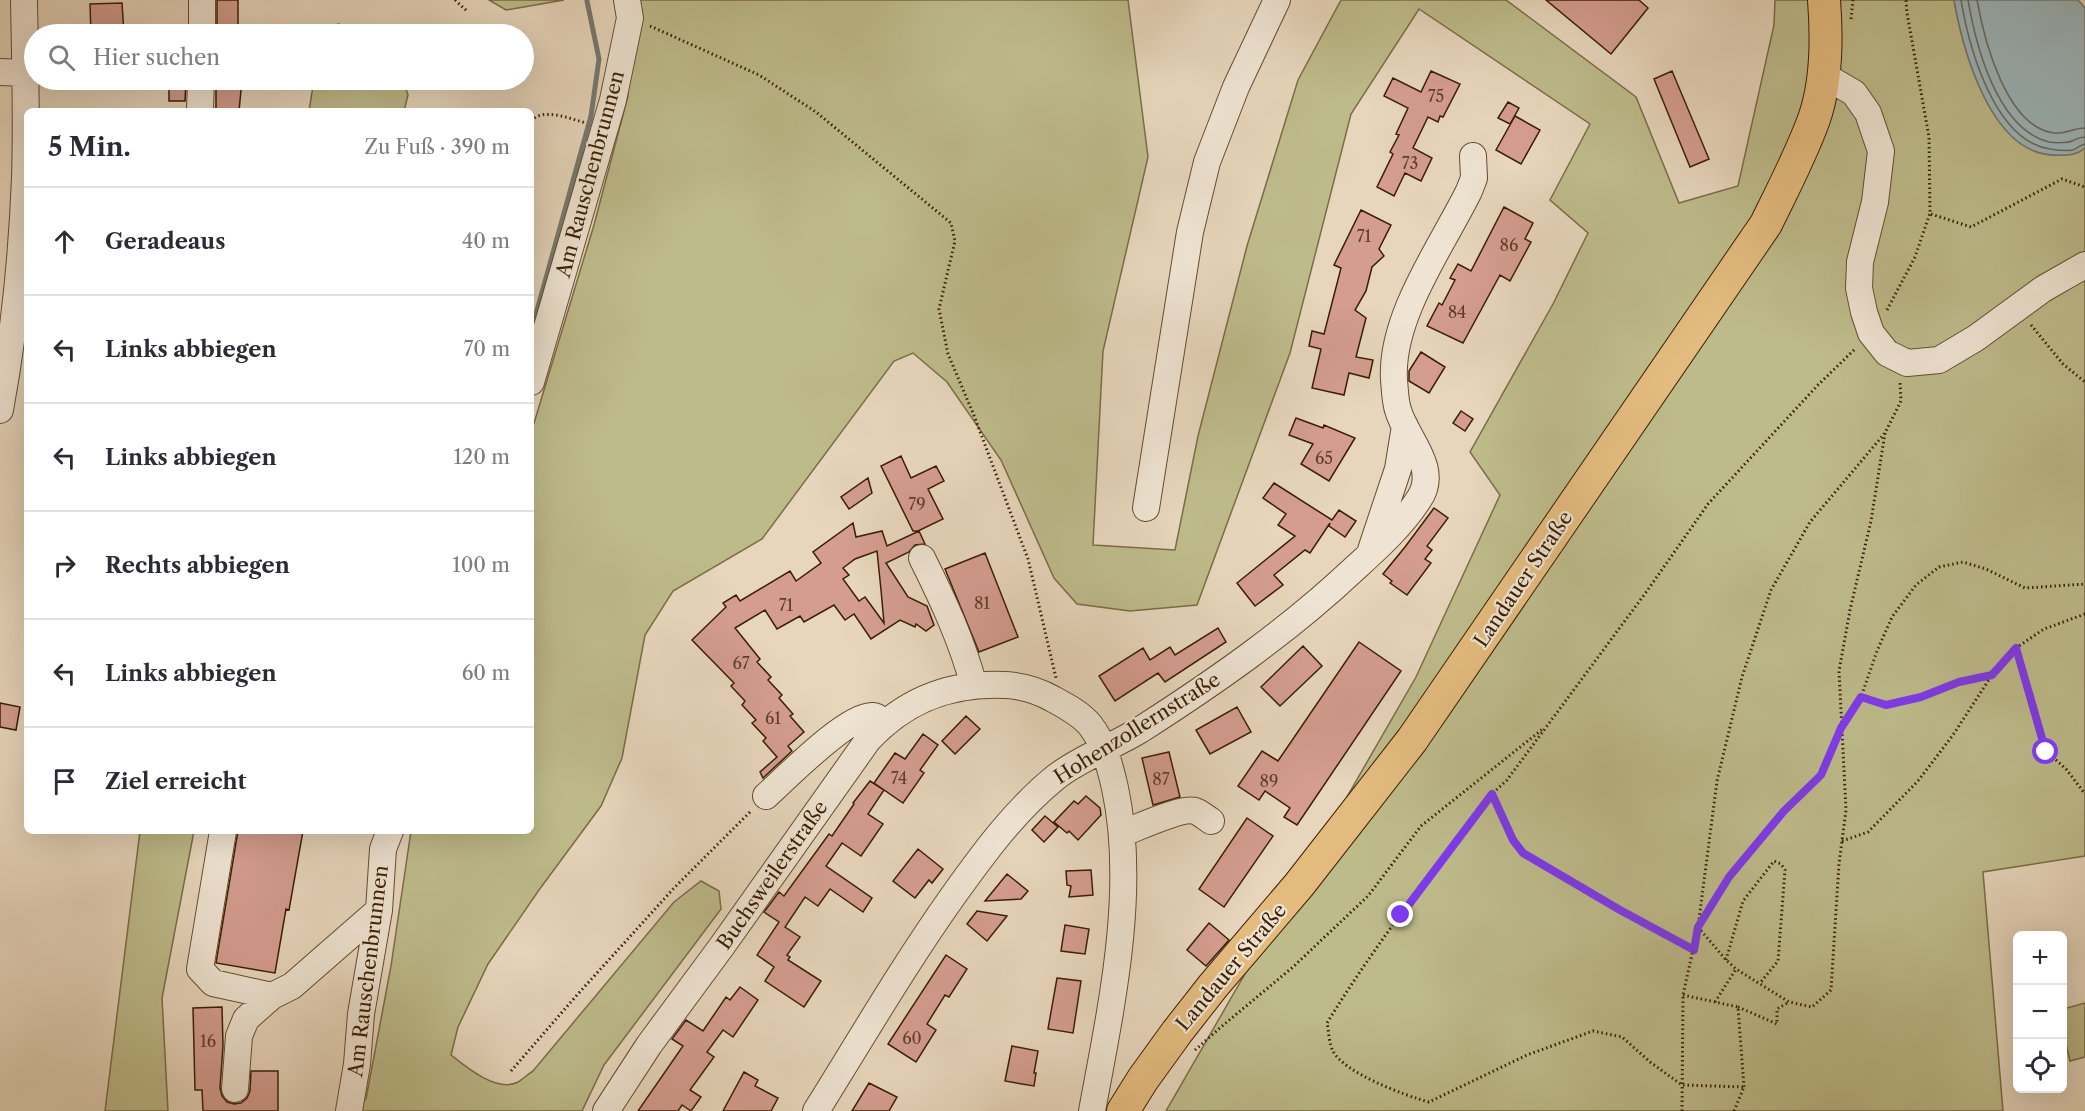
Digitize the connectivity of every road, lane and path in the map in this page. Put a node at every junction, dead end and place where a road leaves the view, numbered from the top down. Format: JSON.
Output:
{"nodes":[{"id":1,"x":24,"y":0,"type":"edge"},
{"id":2,"x":202,"y":0,"type":"edge"},
{"id":3,"x":455,"y":0,"type":"edge"},
{"id":4,"x":1277,"y":0,"type":"edge"},
{"id":5,"x":1824,"y":0,"type":"edge"},
{"id":6,"x":1906,"y":0,"type":"edge"},
{"id":7,"x":629,"y":9,"type":"edge"},
{"id":8,"x":468,"y":12,"type":"dead end"},
{"id":9,"x":202,"y":24,"type":"edge"},
{"id":10,"x":13,"y":73,"type":"edge"},
{"id":11,"x":1823,"y":75,"type":"junction"},
{"id":12,"x":201,"y":90,"type":"edge"},
{"id":13,"x":200,"y":108,"type":"edge"},
{"id":14,"x":534,"y":118,"type":"edge"},
{"id":15,"x":587,"y":124,"type":"dead end"},
{"id":16,"x":1473,"y":156,"type":"dead end"},
{"id":17,"x":24,"y":167,"type":"edge"},
{"id":18,"x":2085,"y":187,"type":"edge"},
{"id":19,"x":24,"y":203,"type":"edge"},
{"id":20,"x":1930,"y":213,"type":"junction"},
{"id":21,"x":2085,"y":265,"type":"edge"},
{"id":22,"x":2017,"y":308,"type":"junction"},
{"id":23,"x":1871,"y":333,"type":"junction"},
{"id":24,"x":1898,"y":359,"type":"junction"},
{"id":25,"x":534,"y":372,"type":"edge"},
{"id":26,"x":2085,"y":382,"type":"edge"},
{"id":27,"x":0,"y":410,"type":"edge"},
{"id":28,"x":1885,"y":433,"type":"junction"},
{"id":29,"x":1146,"y":508,"type":"dead end"},
{"id":30,"x":922,"y":558,"type":"dead end"},
{"id":31,"x":2085,"y":584,"type":"edge"},
{"id":32,"x":2085,"y":614,"type":"edge"},
{"id":33,"x":2016,"y":648,"type":"junction"},
{"id":34,"x":1992,"y":675,"type":"junction"},
{"id":35,"x":974,"y":686,"type":"junction"},
{"id":36,"x":1861,"y":697,"type":"junction"},
{"id":37,"x":1062,"y":704,"type":"junction"},
{"id":38,"x":884,"y":723,"type":"junction"},
{"id":39,"x":1547,"y":726,"type":"junction"},
{"id":40,"x":1841,"y":728,"type":"junction"},
{"id":41,"x":1103,"y":748,"type":"junction"},
{"id":42,"x":1492,"y":794,"type":"junction"},
{"id":43,"x":2085,"y":794,"type":"edge"},
{"id":44,"x":766,"y":796,"type":"joint"},
{"id":45,"x":1211,"y":821,"type":"dead end"},
{"id":46,"x":1123,"y":833,"type":"junction"},
{"id":47,"x":222,"y":834,"type":"edge"},
{"id":48,"x":389,"y":834,"type":"edge"},
{"id":49,"x":1842,"y":841,"type":"junction"},
{"id":50,"x":379,"y":910,"type":"junction"},
{"id":51,"x":1698,"y":927,"type":"junction"},
{"id":52,"x":1694,"y":950,"type":"junction"},
{"id":53,"x":1726,"y":960,"type":"junction"},
{"id":54,"x":1736,"y":969,"type":"junction"},
{"id":55,"x":1760,"y":983,"type":"junction"},
{"id":56,"x":1683,"y":995,"type":"junction"},
{"id":57,"x":272,"y":996,"type":"junction"},
{"id":58,"x":1715,"y":1002,"type":"junction"},
{"id":59,"x":1790,"y":1002,"type":"junction"},
{"id":60,"x":1738,"y":1007,"type":"junction"},
{"id":61,"x":1190,"y":1055,"type":"dead end"},
{"id":62,"x":511,"y":1071,"type":"dead end"},
{"id":63,"x":1682,"y":1085,"type":"junction"},
{"id":64,"x":1744,"y":1087,"type":"junction"},
{"id":65,"x":235,"y":1089,"type":"dead end"},
{"id":66,"x":349,"y":1111,"type":"edge"},
{"id":67,"x":606,"y":1111,"type":"edge"},
{"id":68,"x":816,"y":1111,"type":"edge"},
{"id":69,"x":1092,"y":1111,"type":"edge"},
{"id":70,"x":1123,"y":1111,"type":"edge"},
{"id":71,"x":1682,"y":1111,"type":"edge"},
{"id":72,"x":1734,"y":1111,"type":"edge"}],
"edges":[{"from":1,"to":10,"type":"street"},
{"from":2,"to":9,"type":"street"},
{"from":3,"to":8,"type":"path"},
{"from":4,"to":29,"type":"street"},
{"from":5,"to":11,"type":"main road","name":"Landauer Straße"},
{"from":6,"to":20,"type":"path"},
{"from":7,"to":25,"type":"street","name":"Am Rauschenbrunnen"},
{"from":7,"to":37,"type":"path"},
{"from":10,"to":17,"type":"street"},
{"from":11,"to":23,"type":"street"},
{"from":11,"to":70,"type":"main road","name":"Landauer Straße"},
{"from":12,"to":13,"type":"street"},
{"from":14,"to":15,"type":"path"},
{"from":16,"to":41,"type":"street","name":"Hohenzollernstraße"},
{"from":18,"to":20,"type":"path"},
{"from":19,"to":27,"type":"street"},
{"from":20,"to":23,"type":"path"},
{"from":21,"to":22,"type":"street"},
{"from":22,"to":24,"type":"street"},
{"from":22,"to":26,"type":"path"},
{"from":23,"to":24,"type":"street"},
{"from":23,"to":39,"type":"path"},
{"from":24,"to":28,"type":"path"},
{"from":28,"to":40,"type":"path"},
{"from":28,"to":51,"type":"path"},
{"from":30,"to":35,"type":"street"},
{"from":31,"to":36,"type":"path"},
{"from":32,"to":33,"type":"path"},
{"from":33,"to":34,"type":"path"},
{"from":33,"to":43,"type":"path"},
{"from":34,"to":36,"type":"path"},
{"from":34,"to":49,"type":"path"},
{"from":35,"to":37,"type":"street","name":"Buchsweilerstraße"},
{"from":35,"to":38,"type":"street","name":"Buchsweilerstraße"},
{"from":36,"to":40,"type":"path"},
{"from":37,"to":41,"type":"street","name":"Buchsweilerstraße"},
{"from":38,"to":44,"type":"street"},
{"from":38,"to":67,"type":"street","name":"Buchsweilerstraße"},
{"from":39,"to":42,"type":"path"},
{"from":39,"to":61,"type":"path"},
{"from":40,"to":49,"type":"path"},
{"from":40,"to":51,"type":"path"},
{"from":41,"to":46,"type":"street","name":"Buchsweilerstraße"},
{"from":41,"to":68,"type":"street","name":"Hohenzollernstraße"},
{"from":42,"to":52,"type":"path"},
{"from":42,"to":63,"type":"path"},
{"from":44,"to":62,"type":"path"},
{"from":45,"to":46,"type":"street"},
{"from":46,"to":69,"type":"street","name":"Buchsweilerstraße"},
{"from":47,"to":57,"type":"street"},
{"from":48,"to":50,"type":"street","name":"Am Rauschenbrunnen"},
{"from":49,"to":59,"type":"path"},
{"from":50,"to":57,"type":"street"},
{"from":50,"to":66,"type":"street","name":"Am Rauschenbrunnen"},
{"from":51,"to":52,"type":"path"},
{"from":51,"to":53,"type":"path"},
{"from":52,"to":56,"type":"path"},
{"from":53,"to":54,"type":"path"},
{"from":53,"to":55,"type":"path"},
{"from":54,"to":55,"type":"path"},
{"from":54,"to":58,"type":"path"},
{"from":55,"to":59,"type":"path"},
{"from":56,"to":58,"type":"path"},
{"from":56,"to":63,"type":"path"},
{"from":57,"to":65,"type":"street"},
{"from":58,"to":60,"type":"path"},
{"from":59,"to":60,"type":"path"},
{"from":60,"to":64,"type":"path"},
{"from":63,"to":64,"type":"path"},
{"from":63,"to":71,"type":"path"},
{"from":64,"to":72,"type":"path"}]}
